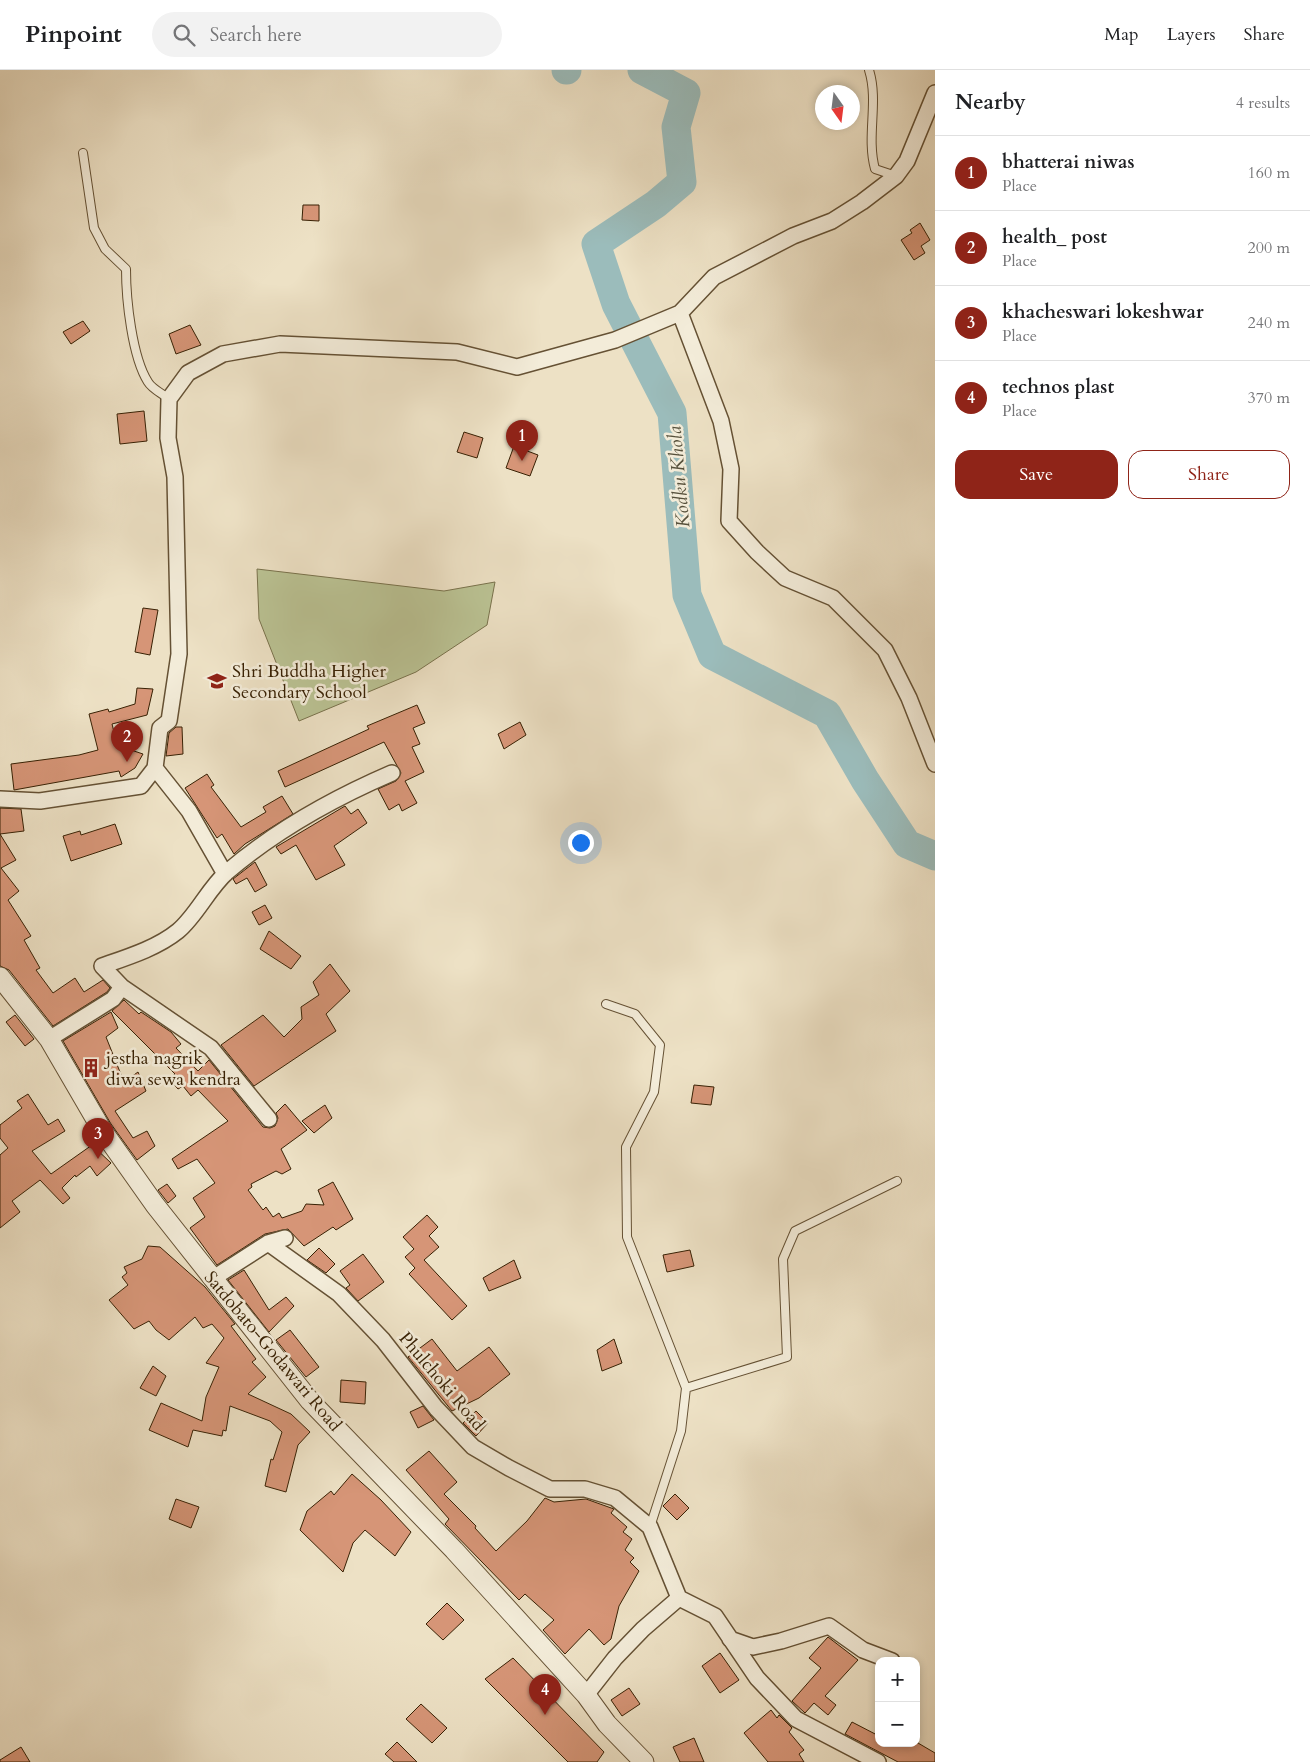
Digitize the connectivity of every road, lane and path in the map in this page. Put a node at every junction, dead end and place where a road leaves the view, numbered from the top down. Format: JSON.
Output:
{"nodes":[{"id":1,"x":869,"y":70,"type":"edge"},
{"id":2,"x":935,"y":93,"type":"edge"},
{"id":3,"x":82,"y":153,"type":"dead end"},
{"id":4,"x":896,"y":176,"type":"junction"},
{"id":5,"x":680,"y":312,"type":"junction"},
{"id":6,"x":169,"y":399,"type":"junction"},
{"id":7,"x":935,"y":764,"type":"edge"},
{"id":8,"x":154,"y":768,"type":"junction"},
{"id":9,"x":392,"y":772,"type":"dead end"},
{"id":10,"x":0,"y":798,"type":"edge"},
{"id":11,"x":225,"y":874,"type":"junction"},
{"id":12,"x":0,"y":977,"type":"edge"},
{"id":13,"x":122,"y":987,"type":"junction"},
{"id":14,"x":606,"y":1004,"type":"dead end"},
{"id":15,"x":49,"y":1039,"type":"junction"},
{"id":16,"x":269,"y":1120,"type":"dead end"},
{"id":17,"x":897,"y":1181,"type":"dead end"},
{"id":18,"x":285,"y":1238,"type":"dead end"},
{"id":19,"x":268,"y":1243,"type":"junction"},
{"id":20,"x":212,"y":1280,"type":"junction"},
{"id":21,"x":686,"y":1388,"type":"junction"},
{"id":22,"x":650,"y":1527,"type":"junction"},
{"id":23,"x":679,"y":1598,"type":"junction"},
{"id":24,"x":730,"y":1639,"type":"junction"},
{"id":25,"x":881,"y":1657,"type":"edge"},
{"id":26,"x":586,"y":1695,"type":"junction"},
{"id":27,"x":644,"y":1762,"type":"edge"},
{"id":28,"x":878,"y":1762,"type":"edge"}],
"edges":[{"from":1,"to":4,"type":"lane"},
{"from":2,"to":4,"type":"street"},
{"from":3,"to":6,"type":"lane"},
{"from":4,"to":5,"type":"street"},
{"from":5,"to":6,"type":"street"},
{"from":5,"to":7,"type":"street"},
{"from":6,"to":8,"type":"street"},
{"from":8,"to":10,"type":"street"},
{"from":8,"to":11,"type":"street"},
{"from":9,"to":11,"type":"street"},
{"from":11,"to":13,"type":"street"},
{"from":12,"to":15,"type":"street","name":"Satdobato-Godawari Road"},
{"from":13,"to":15,"type":"street"},
{"from":13,"to":16,"type":"street"},
{"from":14,"to":21,"type":"lane"},
{"from":15,"to":20,"type":"street","name":"Satdobato-Godawari Road"},
{"from":17,"to":21,"type":"lane"},
{"from":18,"to":19,"type":"street"},
{"from":19,"to":20,"type":"street"},
{"from":19,"to":22,"type":"street","name":"Phulchoki Road"},
{"from":20,"to":26,"type":"street","name":"Satdobato-Godawari Road"},
{"from":21,"to":22,"type":"lane"},
{"from":22,"to":23,"type":"street","name":"Phulchoki Road"},
{"from":23,"to":24,"type":"street"},
{"from":23,"to":26,"type":"street"},
{"from":24,"to":25,"type":"street"},
{"from":24,"to":28,"type":"street"},
{"from":26,"to":27,"type":"street","name":"Satdobato-Godawari Road"}]}
